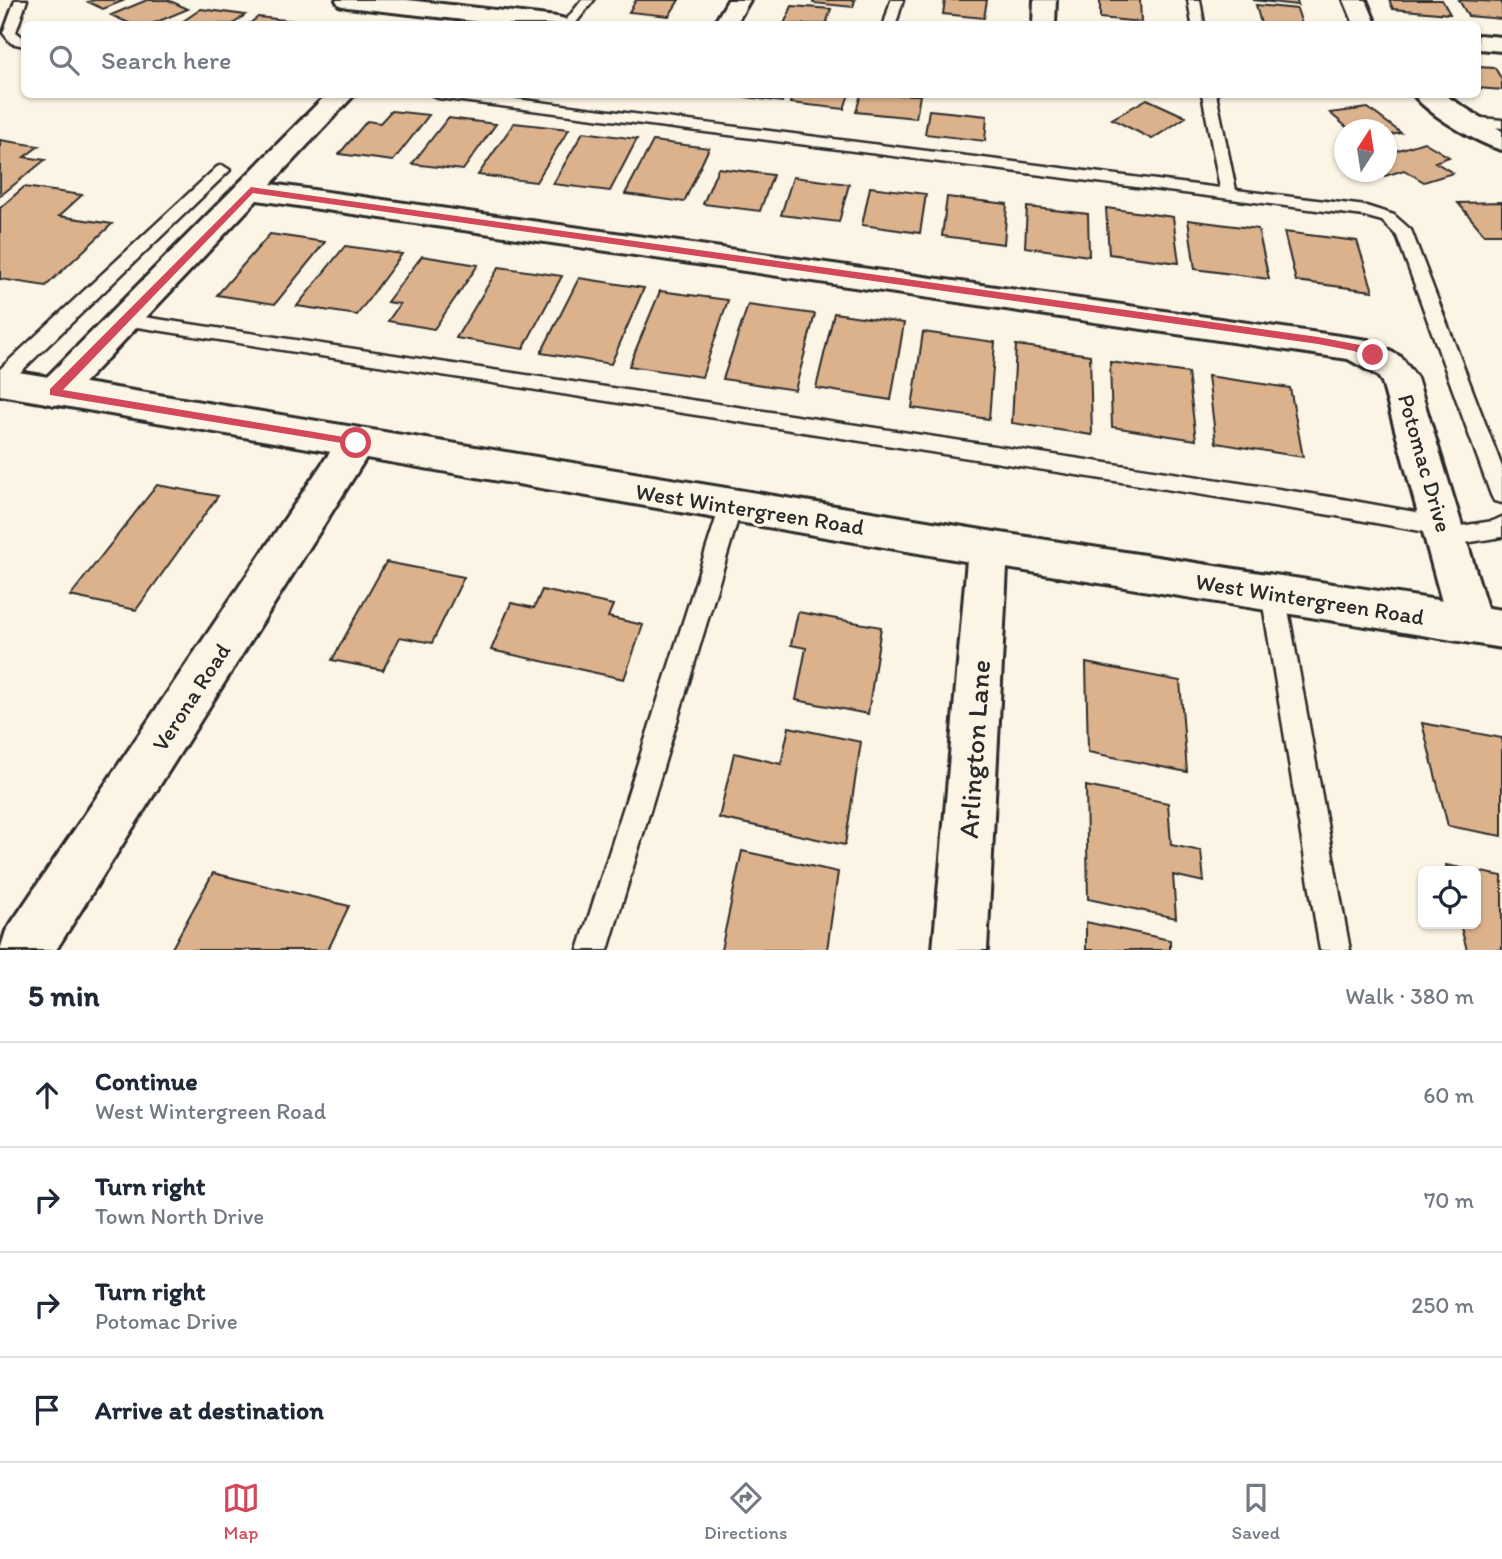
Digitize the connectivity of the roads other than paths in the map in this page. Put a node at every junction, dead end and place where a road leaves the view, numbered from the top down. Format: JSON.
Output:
{"nodes":[{"id":1,"x":21,"y":0,"type":"edge"},
{"id":2,"x":347,"y":0,"type":"edge"},
{"id":3,"x":588,"y":0,"type":"edge"},
{"id":4,"x":739,"y":0,"type":"edge"},
{"id":5,"x":897,"y":0,"type":"edge"},
{"id":6,"x":1045,"y":0,"type":"edge"},
{"id":7,"x":1194,"y":0,"type":"edge"},
{"id":8,"x":1355,"y":0,"type":"edge"},
{"id":9,"x":421,"y":11,"type":"edge"},
{"id":10,"x":526,"y":21,"type":"edge"},
{"id":11,"x":571,"y":21,"type":"edge"},
{"id":12,"x":727,"y":21,"type":"edge"},
{"id":13,"x":891,"y":21,"type":"edge"},
{"id":14,"x":1044,"y":21,"type":"edge"},
{"id":15,"x":1198,"y":21,"type":"edge"},
{"id":16,"x":1364,"y":21,"type":"edge"},
{"id":17,"x":21,"y":41,"type":"edge"},
{"id":18,"x":1481,"y":42,"type":"edge"},
{"id":19,"x":1502,"y":44,"type":"edge"},
{"id":20,"x":338,"y":98,"type":"edge"},
{"id":21,"x":471,"y":98,"type":"edge"},
{"id":22,"x":1210,"y":98,"type":"edge"},
{"id":23,"x":1432,"y":98,"type":"edge"},
{"id":24,"x":1462,"y":120,"type":"junction"},
{"id":25,"x":1502,"y":124,"type":"edge"},
{"id":26,"x":1502,"y":142,"type":"edge"},
{"id":27,"x":222,"y":170,"type":"dead end"},
{"id":28,"x":251,"y":190,"type":"junction"},
{"id":29,"x":1229,"y":193,"type":"junction"},
{"id":30,"x":124,"y":320,"type":"junction"},
{"id":31,"x":0,"y":381,"type":"edge"},
{"id":32,"x":54,"y":392,"type":"junction"},
{"id":33,"x":356,"y":443,"type":"junction"},
{"id":34,"x":1502,"y":495,"type":"edge"},
{"id":35,"x":731,"y":506,"type":"junction"},
{"id":36,"x":1502,"y":526,"type":"edge"},
{"id":37,"x":1444,"y":531,"type":"junction"},
{"id":38,"x":988,"y":548,"type":"junction"},
{"id":39,"x":1273,"y":593,"type":"junction"},
{"id":40,"x":1486,"y":627,"type":"edge"},
{"id":41,"x":25,"y":950,"type":"edge"},
{"id":42,"x":593,"y":950,"type":"edge"},
{"id":43,"x":960,"y":950,"type":"edge"},
{"id":44,"x":1335,"y":950,"type":"edge"}],
"edges":[{"from":1,"to":17,"type":"lane"},
{"from":2,"to":9,"type":"street"},
{"from":3,"to":11,"type":"lane"},
{"from":4,"to":12,"type":"street"},
{"from":5,"to":13,"type":"lane"},
{"from":6,"to":14,"type":"street"},
{"from":7,"to":15,"type":"lane"},
{"from":8,"to":16,"type":"street"},
{"from":9,"to":10,"type":"street"},
{"from":18,"to":19,"type":"street"},
{"from":20,"to":28,"type":"street"},
{"from":21,"to":29,"type":"lane"},
{"from":22,"to":29,"type":"lane"},
{"from":23,"to":24,"type":"street"},
{"from":24,"to":25,"type":"lane"},
{"from":24,"to":26,"type":"street"},
{"from":27,"to":31,"type":"lane"},
{"from":28,"to":30,"type":"street"},
{"from":28,"to":37,"type":"street","name":"Potomac Drive"},
{"from":29,"to":34,"type":"lane"},
{"from":30,"to":32,"type":"street"},
{"from":30,"to":37,"type":"lane"},
{"from":31,"to":32,"type":"street","name":"West Wintergreen Road"},
{"from":32,"to":33,"type":"street","name":"West Wintergreen Road"},
{"from":33,"to":35,"type":"street","name":"West Wintergreen Road"},
{"from":33,"to":41,"type":"street","name":"Verona Road"},
{"from":35,"to":38,"type":"street","name":"West Wintergreen Road"},
{"from":35,"to":42,"type":"lane"},
{"from":36,"to":37,"type":"lane"},
{"from":37,"to":40,"type":"street","name":"Potomac Drive"},
{"from":38,"to":39,"type":"street","name":"West Wintergreen Road"},
{"from":38,"to":43,"type":"street","name":"Arlington Lane"},
{"from":39,"to":40,"type":"street","name":"West Wintergreen Road"},
{"from":39,"to":44,"type":"lane"}]}
